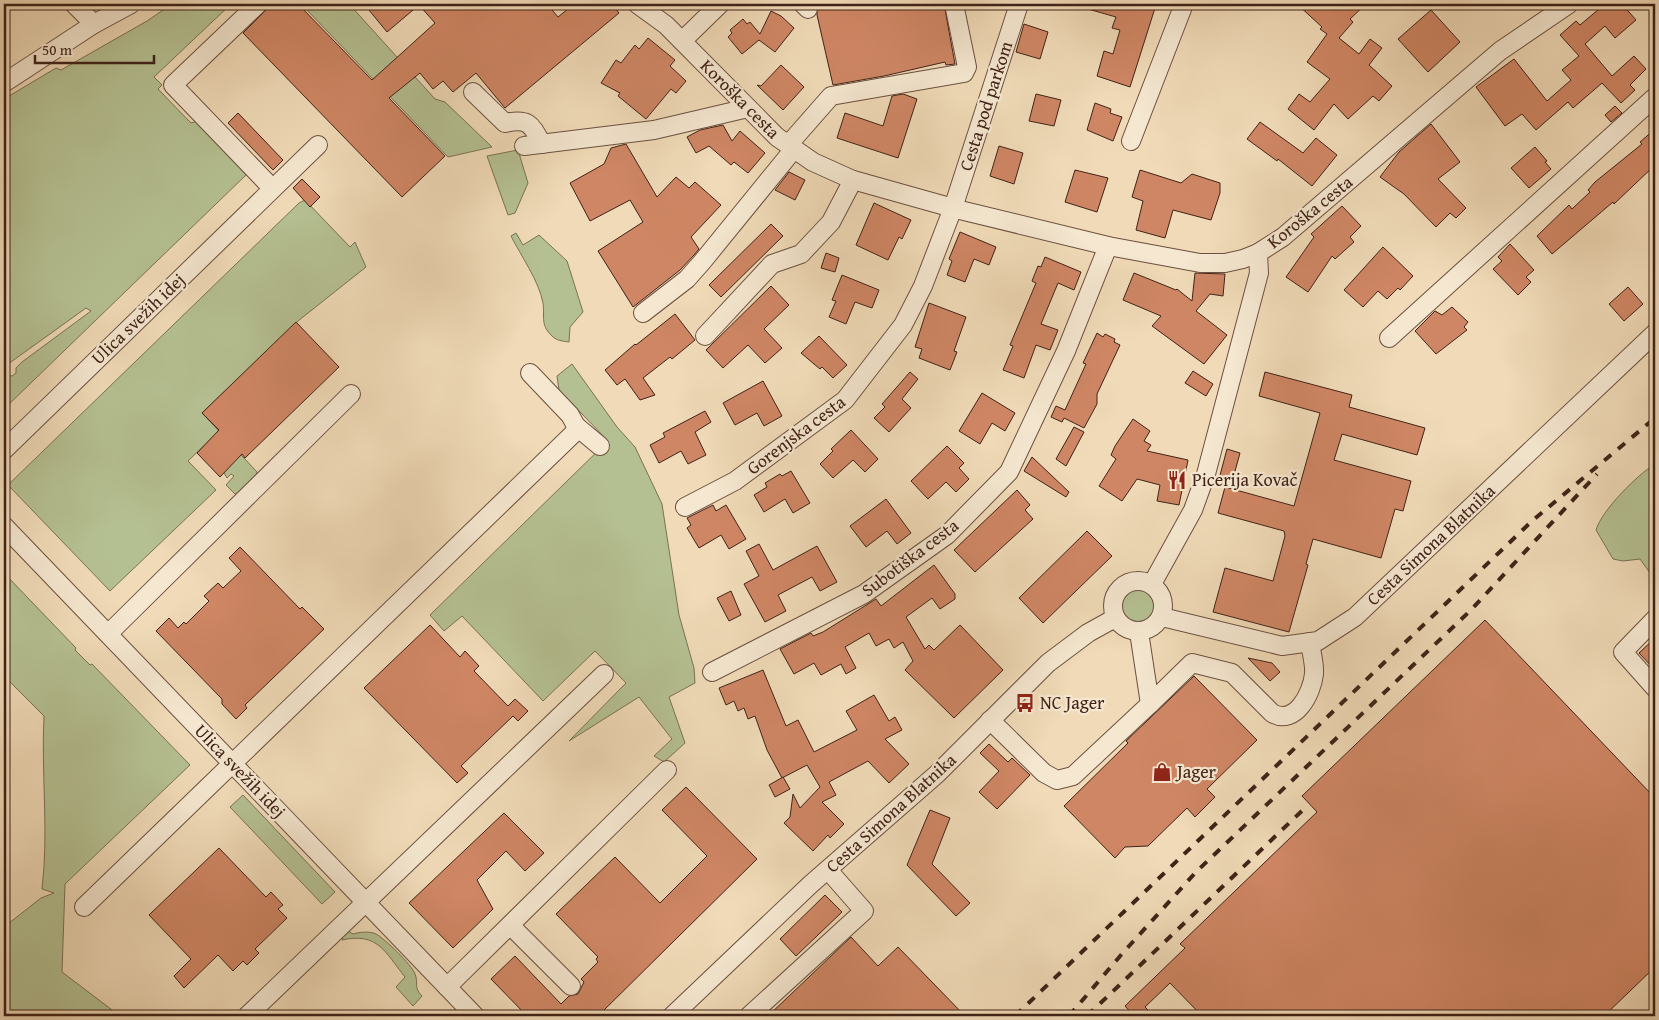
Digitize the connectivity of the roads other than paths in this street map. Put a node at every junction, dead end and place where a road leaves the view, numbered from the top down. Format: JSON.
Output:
{"nodes":[{"id":1,"x":74,"y":4,"type":"edge"},
{"id":2,"x":131,"y":4,"type":"edge"},
{"id":3,"x":258,"y":4,"type":"edge"},
{"id":4,"x":637,"y":4,"type":"edge"},
{"id":5,"x":720,"y":4,"type":"edge"},
{"id":6,"x":954,"y":4,"type":"edge"},
{"id":7,"x":1019,"y":4,"type":"edge"},
{"id":8,"x":1184,"y":4,"type":"edge"},
{"id":9,"x":1569,"y":4,"type":"edge"},
{"id":10,"x":94,"y":24,"type":"junction"},
{"id":11,"x":682,"y":41,"type":"junction"},
{"id":12,"x":4,"y":83,"type":"edge"},
{"id":13,"x":473,"y":92,"type":"dead end"},
{"id":14,"x":1655,"y":97,"type":"edge"},
{"id":15,"x":748,"y":108,"type":"junction"},
{"id":16,"x":1131,"y":141,"type":"dead end"},
{"id":17,"x":542,"y":144,"type":"junction"},
{"id":18,"x":318,"y":145,"type":"dead end"},
{"id":19,"x":524,"y":146,"type":"dead end"},
{"id":20,"x":791,"y":147,"type":"junction"},
{"id":21,"x":853,"y":180,"type":"junction"},
{"id":22,"x":272,"y":188,"type":"junction"},
{"id":23,"x":953,"y":208,"type":"junction"},
{"id":24,"x":1108,"y":246,"type":"junction"},
{"id":25,"x":1258,"y":253,"type":"junction"},
{"id":26,"x":643,"y":312,"type":"dead end"},
{"id":27,"x":1655,"y":333,"type":"edge"},
{"id":28,"x":705,"y":336,"type":"dead end"},
{"id":29,"x":1389,"y":338,"type":"dead end"},
{"id":30,"x":530,"y":373,"type":"dead end"},
{"id":31,"x":351,"y":394,"type":"dead end"},
{"id":32,"x":576,"y":426,"type":"junction"},
{"id":33,"x":600,"y":446,"type":"dead end"},
{"id":34,"x":4,"y":450,"type":"edge"},
{"id":35,"x":685,"y":507,"type":"dead end"},
{"id":36,"x":4,"y":526,"type":"edge"},
{"id":37,"x":1152,"y":584,"type":"junction"},
{"id":38,"x":1162,"y":617,"type":"junction"},
{"id":39,"x":1115,"y":618,"type":"junction"},
{"id":40,"x":1655,"y":619,"type":"edge"},
{"id":41,"x":1139,"y":632,"type":"junction"},
{"id":42,"x":108,"y":634,"type":"junction"},
{"id":43,"x":1310,"y":642,"type":"junction"},
{"id":44,"x":712,"y":672,"type":"dead end"},
{"id":45,"x":604,"y":674,"type":"dead end"},
{"id":46,"x":1655,"y":688,"type":"edge"},
{"id":47,"x":1150,"y":704,"type":"junction"},
{"id":48,"x":990,"y":720,"type":"junction"},
{"id":49,"x":233,"y":764,"type":"junction"},
{"id":50,"x":667,"y":770,"type":"dead end"},
{"id":51,"x":828,"y":870,"type":"junction"},
{"id":52,"x":367,"y":902,"type":"junction"},
{"id":53,"x":84,"y":907,"type":"dead end"},
{"id":54,"x":510,"y":924,"type":"junction"},
{"id":55,"x":571,"y":986,"type":"dead end"},
{"id":56,"x":447,"y":987,"type":"junction"},
{"id":57,"x":247,"y":1016,"type":"edge"},
{"id":58,"x":475,"y":1016,"type":"edge"},
{"id":59,"x":672,"y":1016,"type":"edge"},
{"id":60,"x":748,"y":1016,"type":"edge"}],
"edges":[{"from":1,"to":10,"type":"street"},
{"from":2,"to":10,"type":"street"},
{"from":3,"to":22,"type":"street"},
{"from":4,"to":11,"type":"street","name":"Koroška cesta"},
{"from":5,"to":11,"type":"street"},
{"from":6,"to":20,"type":"street"},
{"from":7,"to":23,"type":"street","name":"Cesta pod parkom"},
{"from":8,"to":16,"type":"street"},
{"from":9,"to":25,"type":"street","name":"Koroška cesta"},
{"from":10,"to":12,"type":"street"},
{"from":11,"to":15,"type":"street","name":"Koroška cesta"},
{"from":13,"to":17,"type":"street"},
{"from":14,"to":29,"type":"street"},
{"from":15,"to":17,"type":"street"},
{"from":15,"to":20,"type":"street","name":"Koroška cesta"},
{"from":17,"to":19,"type":"street"},
{"from":18,"to":22,"type":"street","name":"Ulica svežih idej"},
{"from":20,"to":21,"type":"street","name":"Koroška cesta"},
{"from":20,"to":26,"type":"street"},
{"from":21,"to":23,"type":"street","name":"Koroška cesta"},
{"from":21,"to":28,"type":"street"},
{"from":22,"to":34,"type":"street","name":"Ulica svežih idej"},
{"from":23,"to":24,"type":"street","name":"Koroška cesta"},
{"from":23,"to":35,"type":"street","name":"Gorenjska cesta"},
{"from":24,"to":25,"type":"street","name":"Koroška cesta"},
{"from":24,"to":44,"type":"street","name":"Subotiška cesta"},
{"from":25,"to":37,"type":"street"},
{"from":27,"to":43,"type":"street","name":"Cesta Simona Blatnika"},
{"from":30,"to":32,"type":"street"},
{"from":31,"to":42,"type":"street"},
{"from":32,"to":33,"type":"street"},
{"from":32,"to":49,"type":"street"},
{"from":36,"to":42,"type":"street","name":"Ulica svežih idej"},
{"from":37,"to":38,"type":"street"},
{"from":37,"to":39,"type":"street"},
{"from":38,"to":41,"type":"street"},
{"from":38,"to":43,"type":"street","name":"Cesta Simona Blatnika"},
{"from":39,"to":41,"type":"street"},
{"from":39,"to":48,"type":"street","name":"Cesta Simona Blatnika"},
{"from":40,"to":46,"type":"street"},
{"from":41,"to":47,"type":"street"},
{"from":42,"to":49,"type":"street","name":"Ulica svežih idej"},
{"from":43,"to":47,"type":"street"},
{"from":45,"to":52,"type":"street"},
{"from":47,"to":48,"type":"street"},
{"from":48,"to":51,"type":"street","name":"Cesta Simona Blatnika"},
{"from":49,"to":52,"type":"street","name":"Ulica svežih idej"},
{"from":49,"to":53,"type":"street"},
{"from":50,"to":54,"type":"street"},
{"from":51,"to":59,"type":"street","name":"Cesta Simona Blatnika"},
{"from":51,"to":60,"type":"street"},
{"from":52,"to":56,"type":"street","name":"Ulica svežih idej"},
{"from":52,"to":57,"type":"street"},
{"from":54,"to":55,"type":"street"},
{"from":54,"to":56,"type":"street"},
{"from":56,"to":58,"type":"street","name":"Ulica svežih idej"}]}
